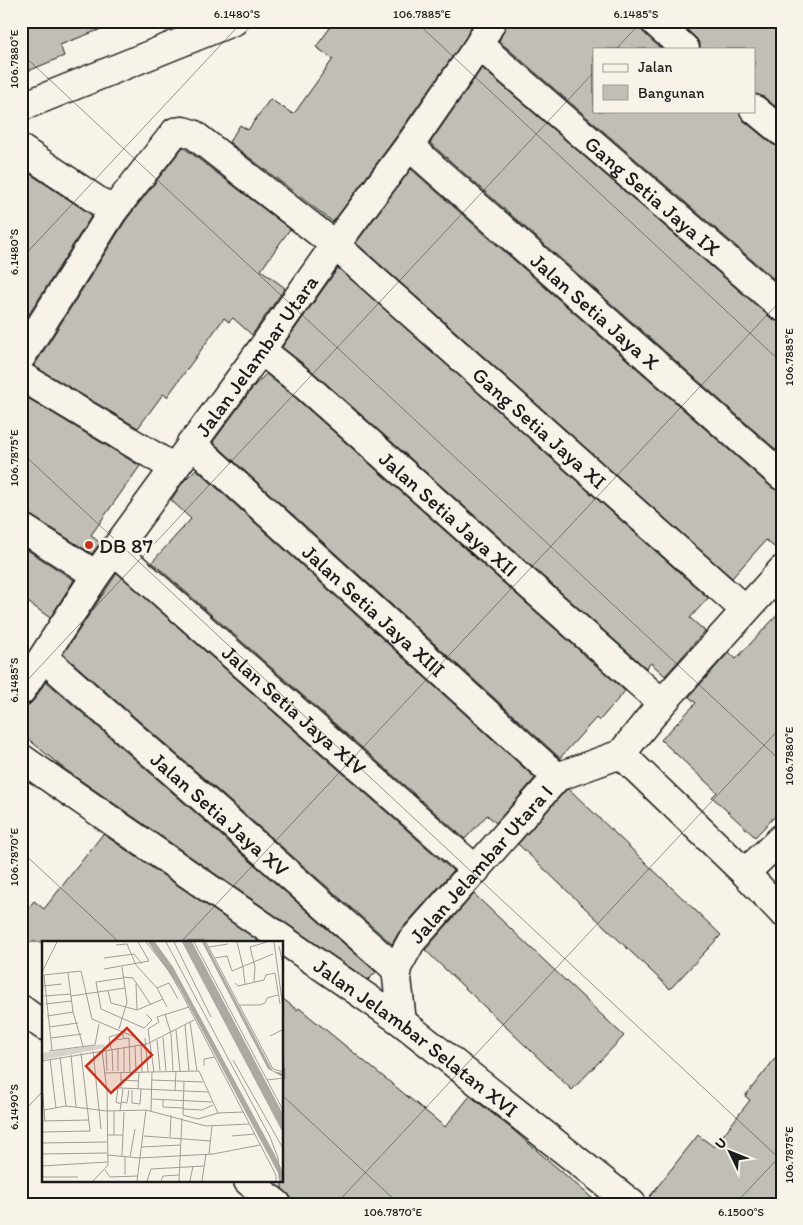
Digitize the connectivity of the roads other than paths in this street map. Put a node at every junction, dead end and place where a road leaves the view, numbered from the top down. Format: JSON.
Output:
{"nodes":[{"id":1,"x":234,"y":21,"type":"edge"},
{"id":2,"x":492,"y":21,"type":"edge"},
{"id":3,"x":654,"y":21,"type":"edge"},
{"id":4,"x":479,"y":45,"type":"junction"},
{"id":5,"x":684,"y":48,"type":"edge"},
{"id":6,"x":21,"y":107,"type":"edge"},
{"id":7,"x":756,"y":111,"type":"edge"},
{"id":8,"x":782,"y":132,"type":"edge"},
{"id":9,"x":409,"y":146,"type":"junction"},
{"id":10,"x":21,"y":148,"type":"edge"},
{"id":11,"x":113,"y":211,"type":"junction"},
{"id":12,"x":334,"y":245,"type":"junction"},
{"id":13,"x":782,"y":308,"type":"edge"},
{"id":14,"x":260,"y":350,"type":"junction"},
{"id":15,"x":21,"y":357,"type":"edge"},
{"id":16,"x":21,"y":376,"type":"edge"},
{"id":17,"x":191,"y":443,"type":"junction"},
{"id":18,"x":174,"y":468,"type":"junction"},
{"id":19,"x":782,"y":476,"type":"edge"},
{"id":20,"x":21,"y":527,"type":"edge"},
{"id":21,"x":114,"y":550,"type":"junction"},
{"id":22,"x":782,"y":570,"type":"edge"},
{"id":23,"x":96,"y":575,"type":"junction"},
{"id":24,"x":745,"y":610,"type":"junction"},
{"id":25,"x":44,"y":658,"type":"junction"},
{"id":26,"x":21,"y":691,"type":"edge"},
{"id":27,"x":662,"y":703,"type":"junction"},
{"id":28,"x":621,"y":754,"type":"junction"},
{"id":29,"x":21,"y":758,"type":"edge"},
{"id":30,"x":557,"y":778,"type":"junction"},
{"id":31,"x":782,"y":838,"type":"edge"},
{"id":32,"x":476,"y":870,"type":"junction"},
{"id":33,"x":745,"y":873,"type":"junction"},
{"id":34,"x":782,"y":912,"type":"edge"},
{"id":35,"x":396,"y":969,"type":"junction"},
{"id":36,"x":21,"y":1009,"type":"edge"},
{"id":37,"x":402,"y":1022,"type":"junction"},
{"id":38,"x":42,"y":1025,"type":"edge"},
{"id":39,"x":249,"y":1182,"type":"edge"},
{"id":40,"x":277,"y":1204,"type":"edge"},
{"id":41,"x":632,"y":1204,"type":"edge"}],
"edges":[{"from":1,"to":6,"type":"street"},
{"from":2,"to":4,"type":"street","name":"Jalan Jelambar Utara"},
{"from":3,"to":5,"type":"street"},
{"from":4,"to":9,"type":"street","name":"Jalan Jelambar Utara"},
{"from":4,"to":13,"type":"street","name":"Gang Setia Jaya IX"},
{"from":7,"to":8,"type":"street"},
{"from":9,"to":12,"type":"street","name":"Jalan Jelambar Utara"},
{"from":9,"to":19,"type":"street","name":"Jalan Setia Jaya X"},
{"from":10,"to":11,"type":"street"},
{"from":11,"to":12,"type":"street","name":"Gang Setia Jaya XI"},
{"from":11,"to":15,"type":"street"},
{"from":12,"to":14,"type":"street","name":"Jalan Jelambar Utara"},
{"from":12,"to":24,"type":"street","name":"Gang Setia Jaya XI"},
{"from":14,"to":17,"type":"street","name":"Jalan Jelambar Utara"},
{"from":14,"to":27,"type":"street","name":"Jalan Setia Jaya XII"},
{"from":16,"to":18,"type":"street"},
{"from":17,"to":18,"type":"street","name":"Jalan Jelambar Utara"},
{"from":17,"to":30,"type":"street","name":"Jalan Setia Jaya XIII"},
{"from":18,"to":21,"type":"street","name":"Jalan Jelambar Utara"},
{"from":20,"to":23,"type":"street"},
{"from":21,"to":23,"type":"street","name":"Jalan Jelambar Utara"},
{"from":21,"to":32,"type":"street","name":"Jalan Setia Jaya XIV"},
{"from":22,"to":24,"type":"street"},
{"from":23,"to":25,"type":"street","name":"Jalan Jelambar Utara"},
{"from":24,"to":27,"type":"street"},
{"from":25,"to":26,"type":"street","name":"Jalan Jelambar Utara"},
{"from":25,"to":35,"type":"street","name":"Jalan Setia Jaya XV"},
{"from":27,"to":28,"type":"street"},
{"from":28,"to":30,"type":"street","name":"Jalan Jelambar Utara I"},
{"from":28,"to":33,"type":"street"},
{"from":29,"to":37,"type":"street","name":"Jalan Jelambar Selatan XVI"},
{"from":30,"to":32,"type":"street","name":"Jalan Jelambar Utara I"},
{"from":31,"to":33,"type":"street"},
{"from":32,"to":35,"type":"street","name":"Jalan Jelambar Utara I"},
{"from":33,"to":34,"type":"street"},
{"from":35,"to":37,"type":"street"},
{"from":36,"to":38,"type":"street"},
{"from":37,"to":41,"type":"street","name":"Jalan Jelambar Selatan XVI"},
{"from":39,"to":40,"type":"street"}]}
